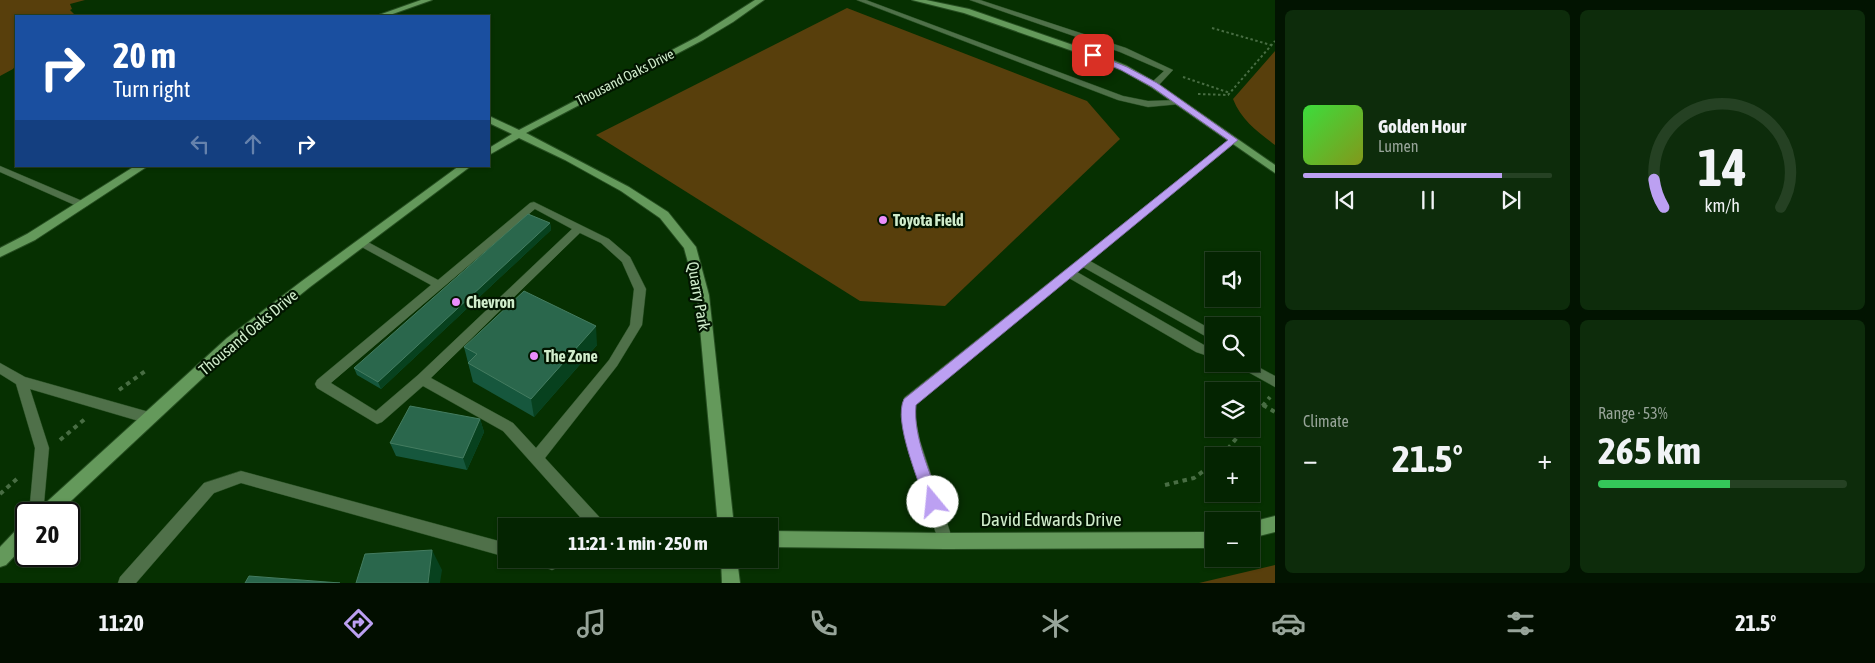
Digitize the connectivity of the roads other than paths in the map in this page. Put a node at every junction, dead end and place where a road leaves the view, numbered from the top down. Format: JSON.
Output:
{"nodes":[{"id":1,"x":428,"y":0,"type":"edge"},
{"id":2,"x":860,"y":0,"type":"edge"},
{"id":3,"x":916,"y":0,"type":"edge"},
{"id":4,"x":973,"y":0,"type":"edge"},
{"id":5,"x":757,"y":2,"type":"edge"},
{"id":6,"x":935,"y":2,"type":"edge"},
{"id":7,"x":383,"y":15,"type":"edge"},
{"id":8,"x":1154,"y":85,"type":"junction"},
{"id":9,"x":1180,"y":102,"type":"junction"},
{"id":10,"x":490,"y":119,"type":"edge"},
{"id":11,"x":519,"y":133,"type":"junction"},
{"id":12,"x":1233,"y":140,"type":"junction"},
{"id":13,"x":490,"y":151,"type":"edge"},
{"id":14,"x":141,"y":167,"type":"edge"},
{"id":15,"x":465,"y":167,"type":"edge"},
{"id":16,"x":0,"y":169,"type":"edge"},
{"id":17,"x":1275,"y":170,"type":"edge"},
{"id":18,"x":83,"y":205,"type":"junction"},
{"id":19,"x":579,"y":228,"type":"junction"},
{"id":20,"x":362,"y":242,"type":"junction"},
{"id":21,"x":0,"y":253,"type":"edge"},
{"id":22,"x":1083,"y":262,"type":"junction"},
{"id":23,"x":1069,"y":273,"type":"junction"},
{"id":24,"x":439,"y":285,"type":"junction"},
{"id":25,"x":1205,"y":332,"type":"edge"},
{"id":26,"x":1205,"y":350,"type":"edge"},
{"id":27,"x":0,"y":368,"type":"edge"},
{"id":28,"x":1257,"y":372,"type":"edge"},
{"id":29,"x":422,"y":379,"type":"junction"},
{"id":30,"x":21,"y":381,"type":"junction"},
{"id":31,"x":1275,"y":382,"type":"edge"},
{"id":32,"x":148,"y":418,"type":"junction"},
{"id":33,"x":536,"y":458,"type":"junction"},
{"id":34,"x":37,"y":502,"type":"edge"},
{"id":35,"x":58,"y":502,"type":"edge"},
{"id":36,"x":591,"y":518,"type":"edge"},
{"id":37,"x":725,"y":518,"type":"edge"},
{"id":38,"x":1275,"y":524,"type":"edge"},
{"id":39,"x":1260,"y":528,"type":"edge"},
{"id":40,"x":778,"y":539,"type":"edge"},
{"id":41,"x":1205,"y":540,"type":"edge"},
{"id":42,"x":945,"y":541,"type":"junction"},
{"id":43,"x":15,"y":543,"type":"edge"},
{"id":44,"x":498,"y":548,"type":"edge"},
{"id":45,"x":0,"y":559,"type":"edge"},
{"id":46,"x":730,"y":568,"type":"edge"},
{"id":47,"x":126,"y":583,"type":"edge"},
{"id":48,"x":731,"y":583,"type":"edge"}],
"edges":[{"from":1,"to":7,"type":"street"},
{"from":2,"to":9,"type":"lane"},
{"from":3,"to":6,"type":"street"},
{"from":4,"to":8,"type":"lane"},
{"from":5,"to":11,"type":"street","name":"Thousand Oaks Drive"},
{"from":6,"to":8,"type":"street"},
{"from":8,"to":9,"type":"street"},
{"from":9,"to":12,"type":"street"},
{"from":10,"to":11,"type":"street","name":"Quarry Park"},
{"from":11,"to":13,"type":"street","name":"Thousand Oaks Drive"},
{"from":11,"to":37,"type":"street","name":"Quarry Park"},
{"from":12,"to":17,"type":"street"},
{"from":12,"to":22,"type":"lane"},
{"from":14,"to":18,"type":"street"},
{"from":15,"to":20,"type":"street","name":"Thousand Oaks Drive"},
{"from":16,"to":18,"type":"lane"},
{"from":18,"to":21,"type":"street"},
{"from":19,"to":24,"type":"lane"},
{"from":19,"to":29,"type":"lane"},
{"from":19,"to":33,"type":"lane"},
{"from":20,"to":24,"type":"lane"},
{"from":20,"to":32,"type":"street","name":"Thousand Oaks Drive"},
{"from":22,"to":23,"type":"lane"},
{"from":22,"to":25,"type":"lane"},
{"from":23,"to":26,"type":"lane"},
{"from":23,"to":42,"type":"lane"},
{"from":24,"to":29,"type":"lane"},
{"from":27,"to":30,"type":"lane"},
{"from":28,"to":31,"type":"lane"},
{"from":29,"to":33,"type":"lane"},
{"from":30,"to":32,"type":"lane"},
{"from":30,"to":34,"type":"lane"},
{"from":32,"to":35,"type":"street","name":"Thousand Oaks Drive"},
{"from":33,"to":36,"type":"lane"},
{"from":38,"to":39,"type":"street"},
{"from":40,"to":42,"type":"street","name":"David Edwards Drive"},
{"from":41,"to":42,"type":"street","name":"David Edwards Drive"},
{"from":43,"to":45,"type":"street"},
{"from":44,"to":47,"type":"lane"},
{"from":46,"to":48,"type":"street"}]}
